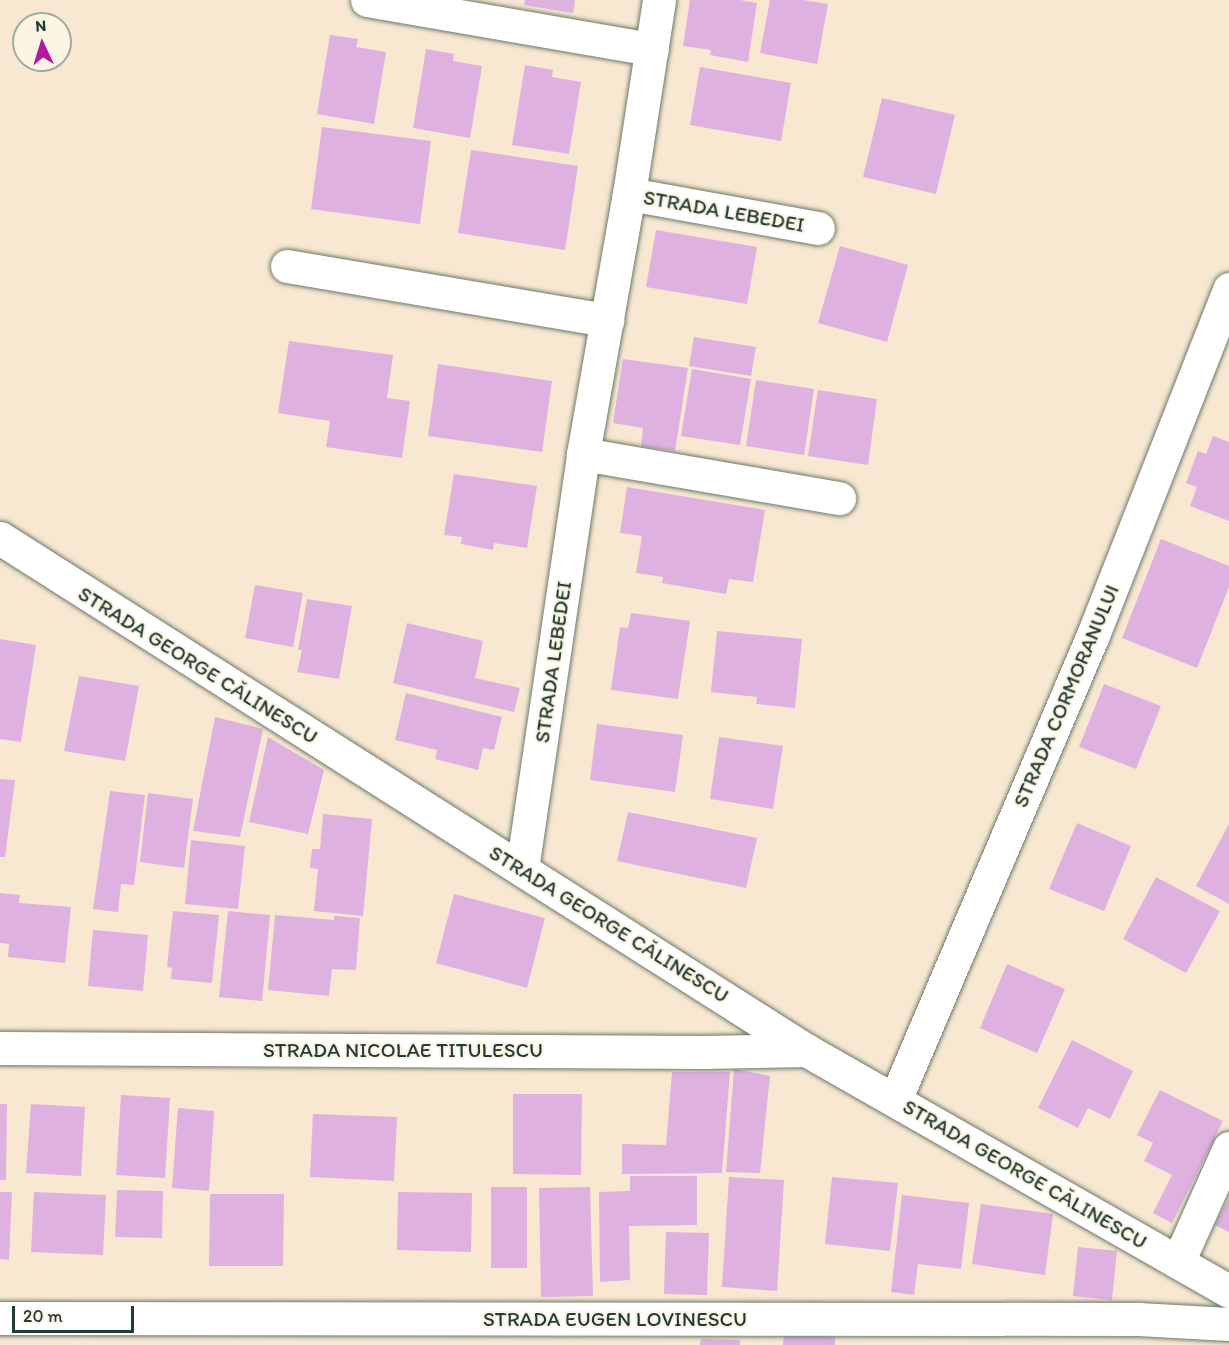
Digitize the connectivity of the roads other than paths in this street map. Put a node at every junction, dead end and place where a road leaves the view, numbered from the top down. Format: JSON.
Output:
{"nodes":[{"id":1,"x":368,"y":0,"type":"edge"},
{"id":2,"x":659,"y":0,"type":"edge"},
{"id":3,"x":652,"y":49,"type":"junction"},
{"id":4,"x":629,"y":194,"type":"junction"},
{"id":5,"x":818,"y":228,"type":"dead end"},
{"id":6,"x":287,"y":266,"type":"dead end"},
{"id":7,"x":1229,"y":288,"type":"edge"},
{"id":8,"x":607,"y":320,"type":"junction"},
{"id":9,"x":584,"y":454,"type":"junction"},
{"id":10,"x":839,"y":498,"type":"dead end"},
{"id":11,"x":0,"y":538,"type":"edge"},
{"id":12,"x":522,"y":869,"type":"junction"},
{"id":13,"x":0,"y":1048,"type":"edge"},
{"id":14,"x":806,"y":1050,"type":"junction"},
{"id":15,"x":895,"y":1100,"type":"junction"},
{"id":16,"x":1229,"y":1148,"type":"edge"},
{"id":17,"x":1178,"y":1262,"type":"junction"},
{"id":18,"x":1229,"y":1291,"type":"edge"},
{"id":19,"x":0,"y":1318,"type":"edge"},
{"id":20,"x":1229,"y":1324,"type":"edge"}],
"edges":[{"from":1,"to":3,"type":"street"},
{"from":2,"to":3,"type":"street","name":"STRADA LEBEDEI"},
{"from":3,"to":4,"type":"street","name":"STRADA LEBEDEI"},
{"from":4,"to":5,"type":"street","name":"STRADA LEBEDEI"},
{"from":4,"to":8,"type":"street","name":"STRADA LEBEDEI"},
{"from":6,"to":8,"type":"street"},
{"from":7,"to":15,"type":"street","name":"STRADA CORMORANULUI"},
{"from":8,"to":9,"type":"street","name":"STRADA LEBEDEI"},
{"from":9,"to":10,"type":"street"},
{"from":9,"to":12,"type":"street","name":"STRADA LEBEDEI"},
{"from":11,"to":12,"type":"street","name":"STRADA GEORGE CĂLINESCU"},
{"from":12,"to":14,"type":"street","name":"STRADA GEORGE CĂLINESCU"},
{"from":13,"to":14,"type":"street","name":"STRADA NICOLAE TITULESCU"},
{"from":14,"to":15,"type":"street","name":"STRADA GEORGE CĂLINESCU"},
{"from":15,"to":17,"type":"street","name":"STRADA GEORGE CĂLINESCU"},
{"from":16,"to":17,"type":"street"},
{"from":17,"to":18,"type":"street","name":"STRADA GEORGE CĂLINESCU"},
{"from":19,"to":20,"type":"street","name":"STRADA EUGEN LOVINESCU"}]}
